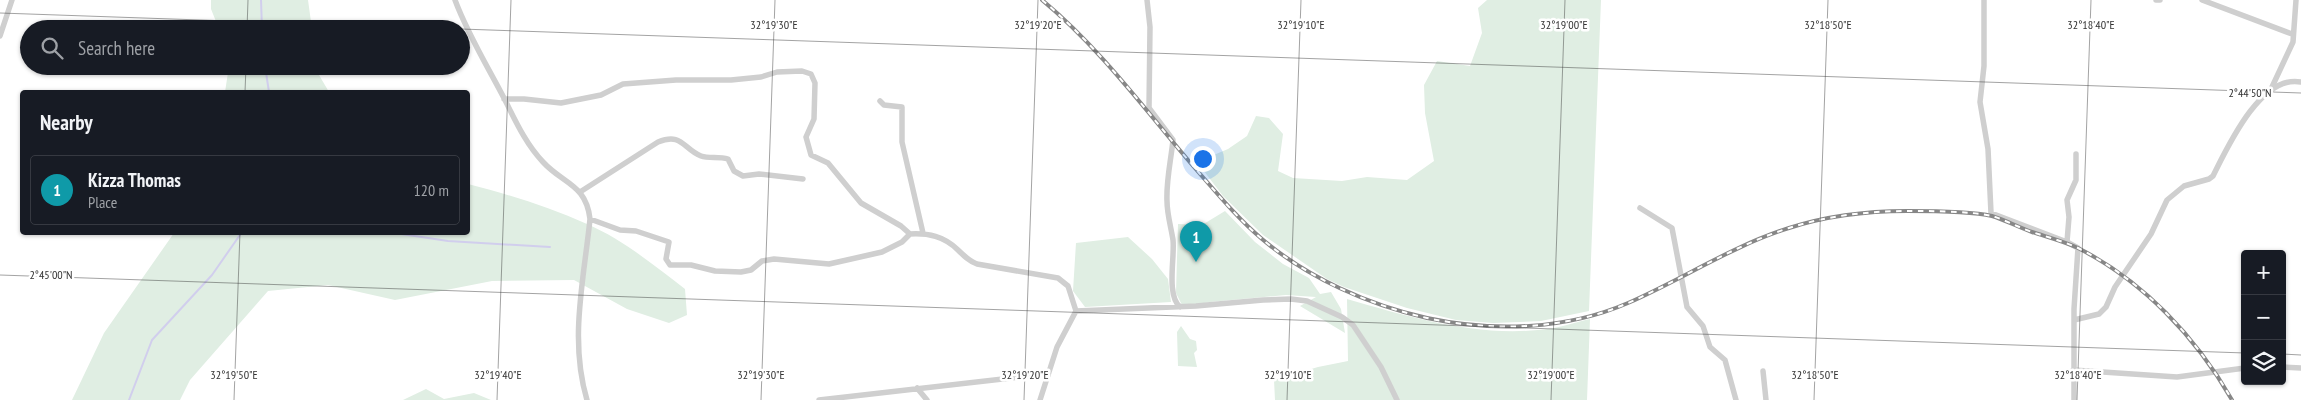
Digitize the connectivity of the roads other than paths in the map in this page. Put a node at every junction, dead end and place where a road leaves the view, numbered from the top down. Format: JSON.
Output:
{"nodes":[{"id":1,"x":12,"y":0,"type":"edge"},
{"id":2,"x":455,"y":0,"type":"edge"},
{"id":3,"x":1147,"y":0,"type":"edge"},
{"id":4,"x":1984,"y":0,"type":"edge"},
{"id":5,"x":2202,"y":0,"type":"edge"},
{"id":6,"x":2296,"y":0,"type":"edge"},
{"id":7,"x":463,"y":20,"type":"edge"},
{"id":8,"x":2292,"y":34,"type":"junction"},
{"id":9,"x":470,"y":35,"type":"edge"},
{"id":10,"x":0,"y":36,"type":"edge"},
{"id":11,"x":2301,"y":82,"type":"edge"},
{"id":12,"x":2272,"y":87,"type":"junction"},
{"id":13,"x":504,"y":99,"type":"junction"},
{"id":14,"x":880,"y":101,"type":"dead end"},
{"id":15,"x":2076,"y":154,"type":"dead end"},
{"id":16,"x":803,"y":179,"type":"dead end"},
{"id":17,"x":580,"y":192,"type":"junction"},
{"id":18,"x":1640,"y":208,"type":"dead end"},
{"id":19,"x":590,"y":219,"type":"junction"},
{"id":20,"x":923,"y":233,"type":"junction"},
{"id":21,"x":910,"y":234,"type":"junction"},
{"id":22,"x":2067,"y":242,"type":"junction"},
{"id":23,"x":1180,"y":307,"type":"junction"},
{"id":24,"x":1076,"y":311,"type":"junction"},
{"id":25,"x":2074,"y":320,"type":"junction"},
{"id":26,"x":2286,"y":367,"type":"edge"},
{"id":27,"x":2301,"y":368,"type":"edge"},
{"id":28,"x":2241,"y":369,"type":"edge"},
{"id":29,"x":2074,"y":370,"type":"junction"},
{"id":30,"x":1763,"y":371,"type":"dead end"},
{"id":31,"x":1047,"y":374,"type":"junction"},
{"id":32,"x":917,"y":388,"type":"junction"},
{"id":33,"x":587,"y":400,"type":"edge"},
{"id":34,"x":819,"y":400,"type":"edge"},
{"id":35,"x":927,"y":400,"type":"edge"},
{"id":36,"x":1041,"y":400,"type":"edge"},
{"id":37,"x":1397,"y":400,"type":"edge"},
{"id":38,"x":1736,"y":400,"type":"edge"},
{"id":39,"x":1766,"y":400,"type":"edge"},
{"id":40,"x":2074,"y":400,"type":"edge"}],
"edges":[{"from":1,"to":10,"type":"street"},
{"from":2,"to":7,"type":"street"},
{"from":3,"to":23,"type":"street"},
{"from":4,"to":22,"type":"street"},
{"from":5,"to":8,"type":"street"},
{"from":6,"to":8,"type":"street"},
{"from":8,"to":12,"type":"street"},
{"from":9,"to":13,"type":"street"},
{"from":11,"to":12,"type":"street"},
{"from":12,"to":25,"type":"street"},
{"from":13,"to":17,"type":"street"},
{"from":13,"to":21,"type":"street"},
{"from":14,"to":20,"type":"street"},
{"from":15,"to":22,"type":"street"},
{"from":16,"to":17,"type":"street"},
{"from":17,"to":19,"type":"street"},
{"from":18,"to":38,"type":"street"},
{"from":19,"to":21,"type":"street"},
{"from":19,"to":33,"type":"street"},
{"from":20,"to":21,"type":"street"},
{"from":20,"to":24,"type":"street"},
{"from":22,"to":25,"type":"street"},
{"from":23,"to":24,"type":"street"},
{"from":23,"to":37,"type":"street"},
{"from":24,"to":31,"type":"street"},
{"from":25,"to":29,"type":"street"},
{"from":26,"to":27,"type":"street"},
{"from":28,"to":29,"type":"street"},
{"from":29,"to":40,"type":"street"},
{"from":30,"to":39,"type":"street"},
{"from":31,"to":32,"type":"street"},
{"from":31,"to":36,"type":"street"},
{"from":32,"to":34,"type":"street"},
{"from":32,"to":35,"type":"street"}]}
